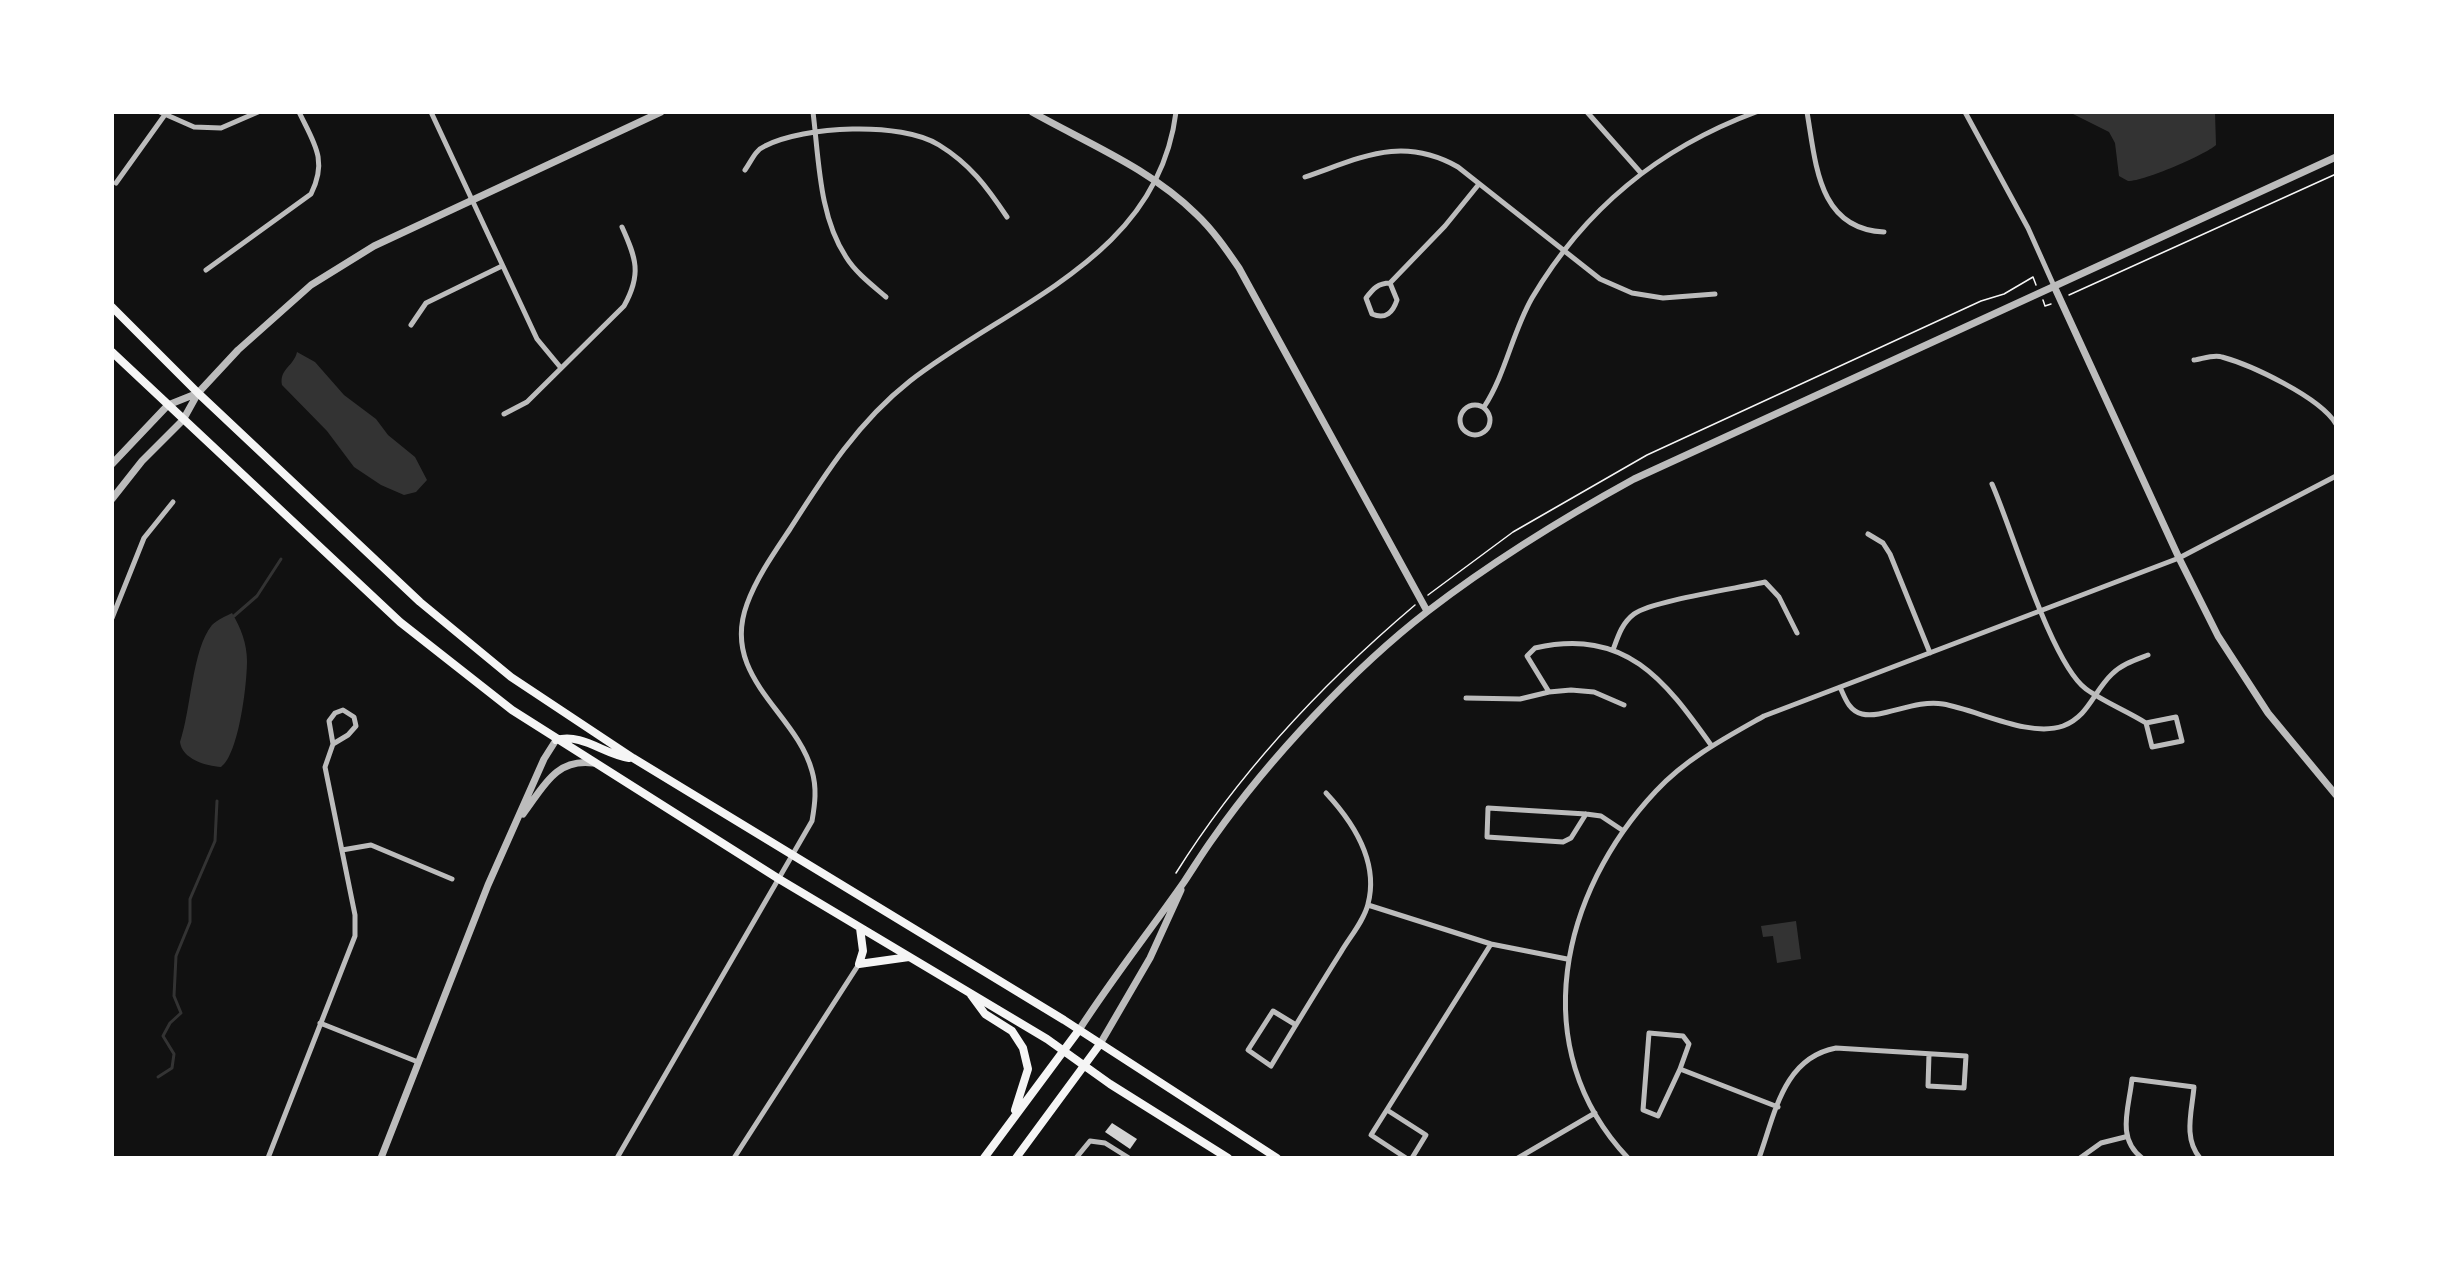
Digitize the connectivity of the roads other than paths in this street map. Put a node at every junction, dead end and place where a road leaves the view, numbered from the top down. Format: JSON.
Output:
{"nodes":[{"id":1,"x":258,"y":112,"type":"edge"},
{"id":2,"x":299,"y":112,"type":"edge"},
{"id":3,"x":430,"y":112,"type":"edge"},
{"id":4,"x":661,"y":112,"type":"edge"},
{"id":5,"x":813,"y":112,"type":"edge"},
{"id":6,"x":1032,"y":112,"type":"edge"},
{"id":7,"x":1176,"y":112,"type":"edge"},
{"id":8,"x":1587,"y":112,"type":"edge"},
{"id":9,"x":1756,"y":112,"type":"edge"},
{"id":10,"x":1807,"y":112,"type":"edge"},
{"id":11,"x":1965,"y":112,"type":"edge"},
{"id":12,"x":162,"y":114,"type":"edge"},
{"id":13,"x":816,"y":134,"type":"junction"},
{"id":14,"x":2336,"y":157,"type":"edge"},
{"id":15,"x":745,"y":170,"type":"dead end"},
{"id":16,"x":1641,"y":173,"type":"junction"},
{"id":17,"x":1305,"y":177,"type":"dead end"},
{"id":18,"x":1154,"y":180,"type":"junction"},
{"id":19,"x":116,"y":183,"type":"dead end"},
{"id":20,"x":1479,"y":184,"type":"junction"},
{"id":21,"x":471,"y":200,"type":"junction"},
{"id":22,"x":1007,"y":217,"type":"dead end"},
{"id":23,"x":622,"y":227,"type":"dead end"},
{"id":24,"x":1884,"y":232,"type":"dead end"},
{"id":25,"x":1564,"y":250,"type":"junction"},
{"id":26,"x":502,"y":266,"type":"junction"},
{"id":27,"x":206,"y":270,"type":"dead end"},
{"id":28,"x":1390,"y":283,"type":"junction"},
{"id":29,"x":2054,"y":286,"type":"junction"},
{"id":30,"x":1715,"y":294,"type":"dead end"},
{"id":31,"x":886,"y":297,"type":"dead end"},
{"id":32,"x":112,"y":307,"type":"edge"},
{"id":33,"x":411,"y":325,"type":"dead end"},
{"id":34,"x":112,"y":352,"type":"edge"},
{"id":35,"x":2194,"y":360,"type":"dead end"},
{"id":36,"x":561,"y":368,"type":"junction"},
{"id":37,"x":198,"y":393,"type":"junction"},
{"id":38,"x":168,"y":405,"type":"junction"},
{"id":39,"x":1484,"y":407,"type":"junction"},
{"id":40,"x":504,"y":414,"type":"dead end"},
{"id":41,"x":183,"y":420,"type":"junction"},
{"id":42,"x":2336,"y":424,"type":"edge"},
{"id":43,"x":112,"y":464,"type":"edge"},
{"id":44,"x":2336,"y":476,"type":"edge"},
{"id":45,"x":1992,"y":484,"type":"dead end"},
{"id":46,"x":112,"y":499,"type":"edge"},
{"id":47,"x":173,"y":502,"type":"dead end"},
{"id":48,"x":1868,"y":534,"type":"dead end"},
{"id":49,"x":2179,"y":558,"type":"junction"},
{"id":50,"x":1427,"y":611,"type":"junction"},
{"id":51,"x":2042,"y":611,"type":"junction"},
{"id":52,"x":112,"y":618,"type":"edge"},
{"id":53,"x":1797,"y":633,"type":"dead end"},
{"id":54,"x":1613,"y":650,"type":"junction"},
{"id":55,"x":1930,"y":653,"type":"junction"},
{"id":56,"x":2148,"y":655,"type":"dead end"},
{"id":57,"x":1840,"y":687,"type":"junction"},
{"id":58,"x":1549,"y":692,"type":"junction"},
{"id":59,"x":2097,"y":694,"type":"junction"},
{"id":60,"x":1466,"y":698,"type":"dead end"},
{"id":61,"x":1624,"y":705,"type":"dead end"},
{"id":62,"x":2146,"y":723,"type":"junction"},
{"id":63,"x":556,"y":740,"type":"junction"},
{"id":64,"x":333,"y":744,"type":"junction"},
{"id":65,"x":1711,"y":745,"type":"junction"},
{"id":66,"x":633,"y":758,"type":"junction"},
{"id":67,"x":593,"y":763,"type":"junction"},
{"id":68,"x":1326,"y":793,"type":"dead end"},
{"id":69,"x":2336,"y":795,"type":"edge"},
{"id":70,"x":1586,"y":814,"type":"junction"},
{"id":71,"x":517,"y":824,"type":"junction"},
{"id":72,"x":1622,"y":830,"type":"junction"},
{"id":73,"x":342,"y":850,"type":"junction"},
{"id":74,"x":792,"y":856,"type":"junction"},
{"id":75,"x":452,"y":879,"type":"dead end"},
{"id":76,"x":779,"y":879,"type":"junction"},
{"id":77,"x":1184,"y":882,"type":"junction"},
{"id":78,"x":1368,"y":905,"type":"junction"},
{"id":79,"x":860,"y":928,"type":"junction"},
{"id":80,"x":1491,"y":944,"type":"junction"},
{"id":81,"x":909,"y":957,"type":"junction"},
{"id":82,"x":1568,"y":959,"type":"junction"},
{"id":83,"x":860,"y":964,"type":"junction"},
{"id":84,"x":967,"y":990,"type":"junction"},
{"id":85,"x":320,"y":1023,"type":"junction"},
{"id":86,"x":1296,"y":1025,"type":"junction"},
{"id":87,"x":1079,"y":1030,"type":"junction"},
{"id":88,"x":1100,"y":1044,"type":"junction"},
{"id":89,"x":1063,"y":1050,"type":"junction"},
{"id":90,"x":1929,"y":1054,"type":"junction"},
{"id":91,"x":418,"y":1062,"type":"junction"},
{"id":92,"x":1084,"y":1066,"type":"junction"},
{"id":93,"x":1680,"y":1069,"type":"junction"},
{"id":94,"x":1778,"y":1107,"type":"junction"},
{"id":95,"x":1387,"y":1110,"type":"junction"},
{"id":96,"x":1595,"y":1113,"type":"junction"},
{"id":97,"x":1012,"y":1119,"type":"junction"},
{"id":98,"x":2126,"y":1137,"type":"junction"},
{"id":99,"x":268,"y":1158,"type":"edge"},
{"id":100,"x":381,"y":1158,"type":"edge"},
{"id":101,"x":617,"y":1158,"type":"edge"},
{"id":102,"x":734,"y":1158,"type":"edge"},
{"id":103,"x":984,"y":1158,"type":"edge"},
{"id":104,"x":1016,"y":1158,"type":"edge"},
{"id":105,"x":1076,"y":1158,"type":"edge"},
{"id":106,"x":1129,"y":1158,"type":"edge"},
{"id":107,"x":1228,"y":1158,"type":"edge"},
{"id":108,"x":1277,"y":1158,"type":"edge"},
{"id":109,"x":1406,"y":1158,"type":"edge"},
{"id":110,"x":1412,"y":1158,"type":"edge"},
{"id":111,"x":1518,"y":1158,"type":"edge"},
{"id":112,"x":1628,"y":1158,"type":"edge"},
{"id":113,"x":1759,"y":1158,"type":"edge"},
{"id":114,"x":2080,"y":1158,"type":"edge"},
{"id":115,"x":2142,"y":1158,"type":"edge"},
{"id":116,"x":2200,"y":1158,"type":"edge"}],
"edges":[{"from":1,"to":12,"type":"street"},
{"from":2,"to":27,"type":"street"},
{"from":3,"to":21,"type":"street"},
{"from":4,"to":21,"type":"street"},
{"from":5,"to":13,"type":"street"},
{"from":6,"to":18,"type":"street"},
{"from":7,"to":18,"type":"street"},
{"from":8,"to":16,"type":"street"},
{"from":9,"to":16,"type":"street"},
{"from":10,"to":24,"type":"street"},
{"from":11,"to":29,"type":"street"},
{"from":12,"to":19,"type":"street"},
{"from":13,"to":15,"type":"street"},
{"from":13,"to":22,"type":"street"},
{"from":13,"to":31,"type":"street"},
{"from":14,"to":29,"type":"street"},
{"from":16,"to":25,"type":"street"},
{"from":17,"to":20,"type":"street"},
{"from":18,"to":50,"type":"street"},
{"from":18,"to":74,"type":"street"},
{"from":20,"to":25,"type":"street"},
{"from":20,"to":28,"type":"street"},
{"from":21,"to":26,"type":"street"},
{"from":21,"to":37,"type":"street"},
{"from":23,"to":36,"type":"street"},
{"from":25,"to":30,"type":"street"},
{"from":25,"to":39,"type":"street"},
{"from":26,"to":33,"type":"street"},
{"from":26,"to":36,"type":"street"},
{"from":28,"to":28,"type":"street"},
{"from":29,"to":49,"type":"street"},
{"from":29,"to":50,"type":"street"},
{"from":32,"to":37,"type":"main road"},
{"from":34,"to":38,"type":"main road"},
{"from":35,"to":42,"type":"street"},
{"from":36,"to":40,"type":"street"},
{"from":37,"to":38,"type":"street"},
{"from":37,"to":41,"type":"street"},
{"from":37,"to":66,"type":"main road"},
{"from":38,"to":41,"type":"main road"},
{"from":38,"to":43,"type":"street"},
{"from":39,"to":39,"type":"street"},
{"from":41,"to":46,"type":"street"},
{"from":41,"to":63,"type":"main road"},
{"from":44,"to":49,"type":"street"},
{"from":45,"to":51,"type":"street"},
{"from":47,"to":52,"type":"street"},
{"from":48,"to":55,"type":"street"},
{"from":49,"to":51,"type":"street"},
{"from":49,"to":69,"type":"street"},
{"from":50,"to":77,"type":"street"},
{"from":51,"to":55,"type":"street"},
{"from":51,"to":59,"type":"street"},
{"from":53,"to":54,"type":"street"},
{"from":54,"to":58,"type":"street"},
{"from":54,"to":65,"type":"street"},
{"from":55,"to":57,"type":"street"},
{"from":56,"to":59,"type":"street"},
{"from":57,"to":59,"type":"street"},
{"from":57,"to":65,"type":"street"},
{"from":58,"to":60,"type":"street"},
{"from":58,"to":61,"type":"street"},
{"from":59,"to":62,"type":"street"},
{"from":62,"to":62,"type":"street"},
{"from":63,"to":66,"type":"main road"},
{"from":63,"to":67,"type":"main road"},
{"from":63,"to":71,"type":"street"},
{"from":64,"to":64,"type":"street"},
{"from":64,"to":73,"type":"street"},
{"from":65,"to":72,"type":"street"},
{"from":66,"to":74,"type":"main road"},
{"from":67,"to":71,"type":"street"},
{"from":67,"to":76,"type":"main road"},
{"from":68,"to":78,"type":"street"},
{"from":70,"to":70,"type":"street"},
{"from":70,"to":72,"type":"street"},
{"from":71,"to":91,"type":"street"},
{"from":72,"to":82,"type":"street"},
{"from":73,"to":75,"type":"street"},
{"from":73,"to":85,"type":"street"},
{"from":74,"to":76,"type":"street"},
{"from":74,"to":87,"type":"main road"},
{"from":76,"to":79,"type":"main road"},
{"from":76,"to":101,"type":"street"},
{"from":77,"to":87,"type":"street"},
{"from":77,"to":88,"type":"street"},
{"from":78,"to":80,"type":"street"},
{"from":78,"to":86,"type":"street"},
{"from":79,"to":81,"type":"main road"},
{"from":79,"to":83,"type":"main road"},
{"from":80,"to":82,"type":"street"},
{"from":80,"to":95,"type":"street"},
{"from":81,"to":83,"type":"main road"},
{"from":81,"to":84,"type":"main road"},
{"from":82,"to":96,"type":"street"},
{"from":83,"to":102,"type":"street"},
{"from":84,"to":89,"type":"main road"},
{"from":84,"to":97,"type":"main road"},
{"from":85,"to":91,"type":"street"},
{"from":85,"to":99,"type":"street"},
{"from":86,"to":86,"type":"street"},
{"from":87,"to":88,"type":"main road"},
{"from":87,"to":89,"type":"main road"},
{"from":88,"to":92,"type":"main road"},
{"from":88,"to":108,"type":"main road"},
{"from":89,"to":92,"type":"main road"},
{"from":89,"to":97,"type":"main road"},
{"from":90,"to":90,"type":"street"},
{"from":90,"to":94,"type":"street"},
{"from":91,"to":100,"type":"street"},
{"from":92,"to":104,"type":"main road"},
{"from":92,"to":107,"type":"main road"},
{"from":93,"to":93,"type":"street"},
{"from":93,"to":94,"type":"street"},
{"from":94,"to":113,"type":"street"},
{"from":95,"to":109,"type":"street"},
{"from":95,"to":110,"type":"street"},
{"from":96,"to":111,"type":"street"},
{"from":96,"to":112,"type":"street"},
{"from":97,"to":103,"type":"main road"},
{"from":98,"to":114,"type":"street"},
{"from":98,"to":115,"type":"street"},
{"from":98,"to":116,"type":"street"},
{"from":105,"to":106,"type":"street"}]}
